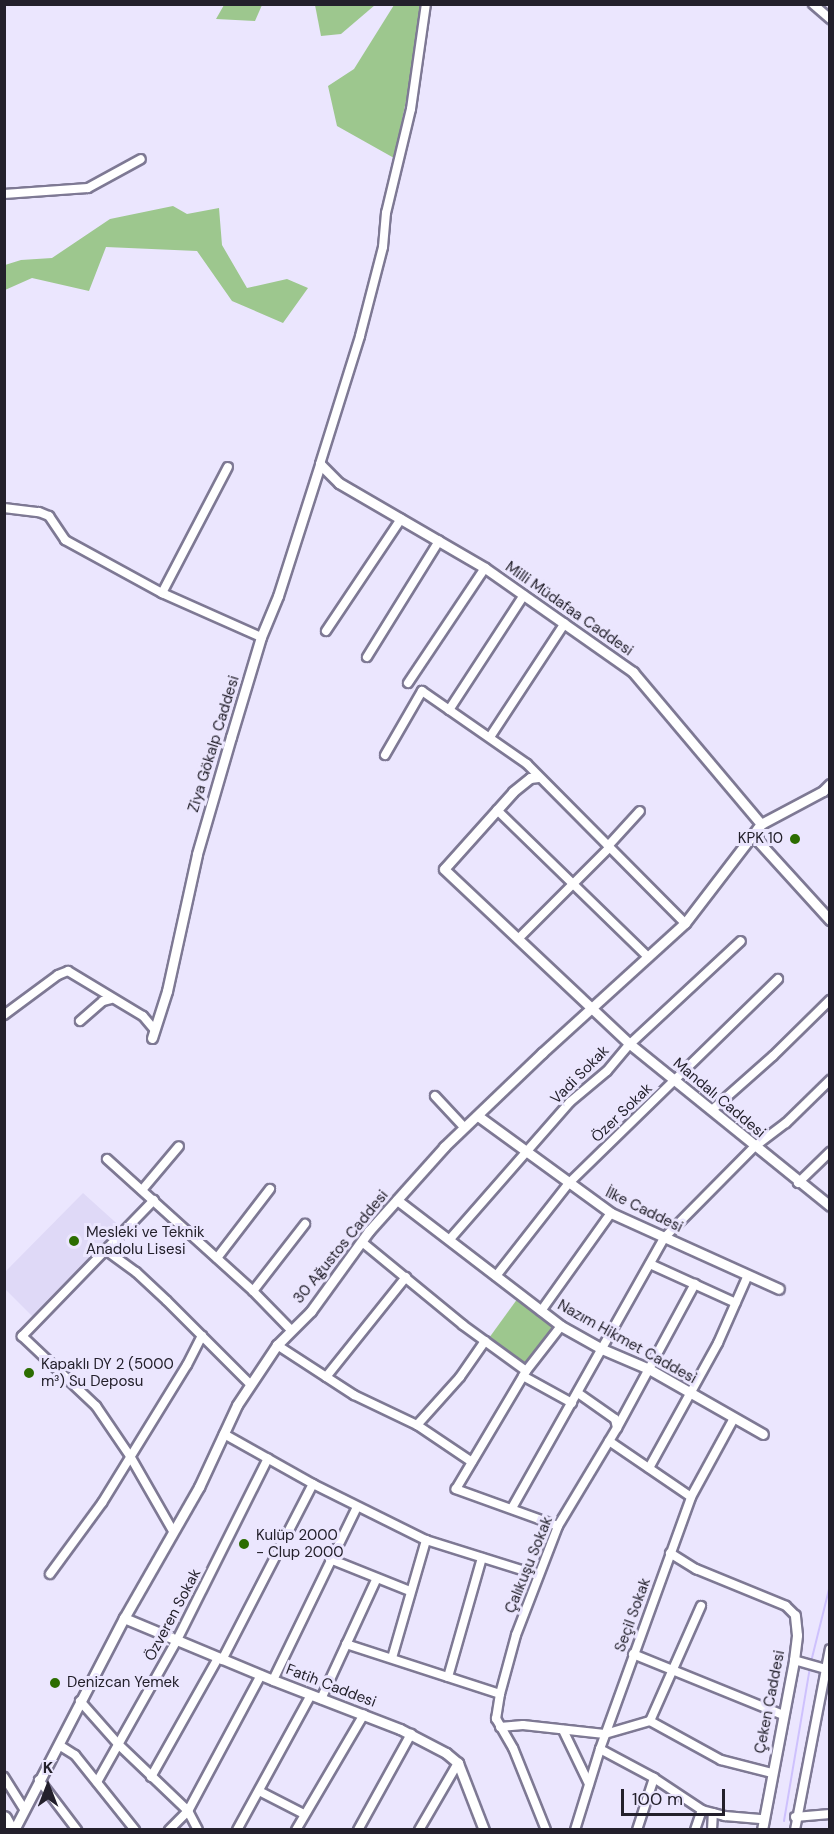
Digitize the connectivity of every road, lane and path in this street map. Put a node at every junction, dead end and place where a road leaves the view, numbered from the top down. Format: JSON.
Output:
{"nodes":[{"id":1,"x":426,"y":4,"type":"edge"},
{"id":2,"x":813,"y":4,"type":"edge"},
{"id":3,"x":830,"y":19,"type":"edge"},
{"id":4,"x":141,"y":159,"type":"dead end"},
{"id":5,"x":4,"y":194,"type":"edge"},
{"id":6,"x":320,"y":464,"type":"junction"},
{"id":7,"x":228,"y":467,"type":"dead end"},
{"id":8,"x":4,"y":508,"type":"edge"},
{"id":9,"x":401,"y":519,"type":"junction"},
{"id":10,"x":439,"y":541,"type":"junction"},
{"id":11,"x":485,"y":568,"type":"junction"},
{"id":12,"x":162,"y":593,"type":"junction"},
{"id":13,"x":524,"y":595,"type":"junction"},
{"id":14,"x":565,"y":623,"type":"junction"},
{"id":15,"x":326,"y":632,"type":"dead end"},
{"id":16,"x":261,"y":637,"type":"junction"},
{"id":17,"x":367,"y":657,"type":"dead end"},
{"id":18,"x":408,"y":683,"type":"dead end"},
{"id":19,"x":449,"y":710,"type":"junction"},
{"id":20,"x":490,"y":737,"type":"junction"},
{"id":21,"x":385,"y":755,"type":"dead end"},
{"id":22,"x":538,"y":777,"type":"junction"},
{"id":23,"x":830,"y":784,"type":"edge"},
{"id":24,"x":497,"y":810,"type":"junction"},
{"id":25,"x":640,"y":811,"type":"dead end"},
{"id":26,"x":760,"y":827,"type":"junction"},
{"id":27,"x":608,"y":847,"type":"junction"},
{"id":28,"x":574,"y":884,"type":"junction"},
{"id":29,"x":830,"y":920,"type":"edge"},
{"id":30,"x":685,"y":923,"type":"junction"},
{"id":31,"x":518,"y":939,"type":"junction"},
{"id":32,"x":741,"y":941,"type":"dead end"},
{"id":33,"x":648,"y":957,"type":"junction"},
{"id":34,"x":778,"y":980,"type":"dead end"},
{"id":35,"x":111,"y":999,"type":"junction"},
{"id":36,"x":830,"y":1000,"type":"edge"},
{"id":37,"x":593,"y":1008,"type":"junction"},
{"id":38,"x":4,"y":1015,"type":"edge"},
{"id":39,"x":80,"y":1021,"type":"dead end"},
{"id":40,"x":153,"y":1034,"type":"joint"},
{"id":41,"x":630,"y":1044,"type":"junction"},
{"id":42,"x":675,"y":1079,"type":"junction"},
{"id":43,"x":830,"y":1080,"type":"edge"},
{"id":44,"x":435,"y":1096,"type":"dead end"},
{"id":45,"x":712,"y":1110,"type":"junction"},
{"id":46,"x":478,"y":1116,"type":"junction"},
{"id":47,"x":464,"y":1127,"type":"junction"},
{"id":48,"x":179,"y":1146,"type":"dead end"},
{"id":49,"x":754,"y":1147,"type":"junction"},
{"id":50,"x":528,"y":1150,"type":"junction"},
{"id":51,"x":830,"y":1152,"type":"edge"},
{"id":52,"x":107,"y":1160,"type":"dead end"},
{"id":53,"x":569,"y":1183,"type":"junction"},
{"id":54,"x":798,"y":1183,"type":"junction"},
{"id":55,"x":142,"y":1190,"type":"junction"},
{"id":56,"x":270,"y":1190,"type":"dead end"},
{"id":57,"x":154,"y":1200,"type":"junction"},
{"id":58,"x":398,"y":1200,"type":"junction"},
{"id":59,"x":830,"y":1206,"type":"edge"},
{"id":60,"x":611,"y":1213,"type":"junction"},
{"id":61,"x":305,"y":1224,"type":"dead end"},
{"id":62,"x":665,"y":1237,"type":"junction"},
{"id":63,"x":450,"y":1239,"type":"junction"},
{"id":64,"x":362,"y":1242,"type":"junction"},
{"id":65,"x":107,"y":1251,"type":"junction"},
{"id":66,"x":217,"y":1258,"type":"junction"},
{"id":67,"x":650,"y":1264,"type":"junction"},
{"id":68,"x":748,"y":1275,"type":"junction"},
{"id":69,"x":496,"y":1276,"type":"junction"},
{"id":70,"x":406,"y":1277,"type":"junction"},
{"id":71,"x":695,"y":1284,"type":"junction"},
{"id":72,"x":779,"y":1289,"type":"dead end"},
{"id":73,"x":253,"y":1291,"type":"junction"},
{"id":74,"x":736,"y":1303,"type":"junction"},
{"id":75,"x":541,"y":1311,"type":"junction"},
{"id":76,"x":561,"y":1326,"type":"junction"},
{"id":77,"x":291,"y":1330,"type":"junction"},
{"id":78,"x":202,"y":1335,"type":"junction"},
{"id":79,"x":485,"y":1341,"type":"junction"},
{"id":80,"x":277,"y":1345,"type":"junction"},
{"id":81,"x":602,"y":1349,"type":"junction"},
{"id":82,"x":649,"y":1370,"type":"junction"},
{"id":83,"x":524,"y":1373,"type":"junction"},
{"id":84,"x":326,"y":1377,"type":"junction"},
{"id":85,"x":249,"y":1383,"type":"junction"},
{"id":86,"x":578,"y":1393,"type":"junction"},
{"id":87,"x":691,"y":1395,"type":"junction"},
{"id":88,"x":572,"y":1402,"type":"junction"},
{"id":89,"x":734,"y":1418,"type":"junction"},
{"id":90,"x":417,"y":1425,"type":"junction"},
{"id":91,"x":616,"y":1428,"type":"junction"},
{"id":92,"x":224,"y":1434,"type":"junction"},
{"id":93,"x":763,"y":1434,"type":"dead end"},
{"id":94,"x":609,"y":1440,"type":"junction"},
{"id":95,"x":130,"y":1456,"type":"junction"},
{"id":96,"x":268,"y":1458,"type":"junction"},
{"id":97,"x":472,"y":1462,"type":"junction"},
{"id":98,"x":649,"y":1468,"type":"junction"},
{"id":99,"x":313,"y":1484,"type":"junction"},
{"id":100,"x":691,"y":1497,"type":"junction"},
{"id":101,"x":357,"y":1507,"type":"junction"},
{"id":102,"x":512,"y":1508,"type":"junction"},
{"id":103,"x":558,"y":1526,"type":"junction"},
{"id":104,"x":173,"y":1531,"type":"junction"},
{"id":105,"x":426,"y":1540,"type":"junction"},
{"id":106,"x":670,"y":1553,"type":"junction"},
{"id":107,"x":482,"y":1558,"type":"junction"},
{"id":108,"x":330,"y":1559,"type":"junction"},
{"id":109,"x":50,"y":1574,"type":"dead end"},
{"id":110,"x":538,"y":1575,"type":"junction"},
{"id":111,"x":378,"y":1578,"type":"junction"},
{"id":112,"x":410,"y":1590,"type":"junction"},
{"id":113,"x":701,"y":1606,"type":"dead end"},
{"id":114,"x":795,"y":1615,"type":"joint"},
{"id":115,"x":124,"y":1618,"type":"junction"},
{"id":116,"x":177,"y":1640,"type":"junction"},
{"id":117,"x":346,"y":1644,"type":"junction"},
{"id":118,"x":830,"y":1649,"type":"edge"},
{"id":119,"x":633,"y":1654,"type":"junction"},
{"id":120,"x":392,"y":1658,"type":"junction"},
{"id":121,"x":220,"y":1659,"type":"junction"},
{"id":122,"x":794,"y":1660,"type":"junction"},
{"id":123,"x":827,"y":1670,"type":"edge"},
{"id":124,"x":673,"y":1671,"type":"junction"},
{"id":125,"x":261,"y":1675,"type":"junction"},
{"id":126,"x":448,"y":1677,"type":"junction"},
{"id":127,"x":273,"y":1680,"type":"junction"},
{"id":128,"x":500,"y":1694,"type":"junction"},
{"id":129,"x":316,"y":1697,"type":"junction"},
{"id":130,"x":80,"y":1701,"type":"junction"},
{"id":131,"x":364,"y":1714,"type":"junction"},
{"id":132,"x":783,"y":1715,"type":"junction"},
{"id":133,"x":650,"y":1721,"type":"junction"},
{"id":134,"x":498,"y":1723,"type":"junction"},
{"id":135,"x":563,"y":1730,"type":"junction"},
{"id":136,"x":411,"y":1734,"type":"junction"},
{"id":137,"x":605,"y":1734,"type":"junction"},
{"id":138,"x":118,"y":1744,"type":"junction"},
{"id":139,"x":59,"y":1746,"type":"junction"},
{"id":140,"x":600,"y":1749,"type":"junction"},
{"id":141,"x":458,"y":1763,"type":"junction"},
{"id":142,"x":772,"y":1773,"type":"junction"},
{"id":143,"x":4,"y":1777,"type":"edge"},
{"id":144,"x":151,"y":1777,"type":"junction"},
{"id":145,"x":654,"y":1778,"type":"junction"},
{"id":146,"x":39,"y":1780,"type":"junction"},
{"id":147,"x":97,"y":1782,"type":"junction"},
{"id":148,"x":589,"y":1784,"type":"junction"},
{"id":149,"x":259,"y":1791,"type":"junction"},
{"id":150,"x":24,"y":1809,"type":"junction"},
{"id":151,"x":702,"y":1810,"type":"junction"},
{"id":152,"x":188,"y":1811,"type":"junction"},
{"id":153,"x":713,"y":1813,"type":"junction"},
{"id":154,"x":304,"y":1814,"type":"junction"},
{"id":155,"x":830,"y":1814,"type":"edge"},
{"id":156,"x":795,"y":1817,"type":"junction"},
{"id":157,"x":4,"y":1819,"type":"edge"},
{"id":158,"x":763,"y":1819,"type":"junction"},
{"id":159,"x":298,"y":1829,"type":"edge"},
{"id":160,"x":483,"y":1829,"type":"edge"},
{"id":161,"x":12,"y":1830,"type":"edge"},
{"id":162,"x":77,"y":1830,"type":"edge"},
{"id":163,"x":135,"y":1830,"type":"edge"},
{"id":164,"x":169,"y":1830,"type":"edge"},
{"id":165,"x":198,"y":1830,"type":"edge"},
{"id":166,"x":237,"y":1830,"type":"edge"},
{"id":167,"x":358,"y":1830,"type":"edge"},
{"id":168,"x":419,"y":1830,"type":"edge"},
{"id":169,"x":546,"y":1830,"type":"edge"},
{"id":170,"x":575,"y":1830,"type":"edge"},
{"id":171,"x":637,"y":1830,"type":"edge"},
{"id":172,"x":696,"y":1830,"type":"edge"},
{"id":173,"x":712,"y":1830,"type":"edge"},
{"id":174,"x":762,"y":1830,"type":"edge"},
{"id":175,"x":795,"y":1830,"type":"edge"}],
"edges":[{"from":1,"to":6,"type":"street"},
{"from":2,"to":3,"type":"street"},
{"from":4,"to":5,"type":"street"},
{"from":6,"to":9,"type":"street","name":"Milli Müdafaa Caddesi"},
{"from":6,"to":16,"type":"street","name":"Ziya Gökalp Caddesi"},
{"from":7,"to":12,"type":"street"},
{"from":8,"to":12,"type":"street"},
{"from":9,"to":10,"type":"street","name":"Milli Müdafaa Caddesi"},
{"from":9,"to":15,"type":"street"},
{"from":10,"to":11,"type":"street","name":"Milli Müdafaa Caddesi"},
{"from":10,"to":17,"type":"street"},
{"from":11,"to":13,"type":"street","name":"Milli Müdafaa Caddesi"},
{"from":11,"to":18,"type":"street"},
{"from":12,"to":16,"type":"street"},
{"from":13,"to":14,"type":"street","name":"Milli Müdafaa Caddesi"},
{"from":13,"to":19,"type":"street"},
{"from":14,"to":20,"type":"street"},
{"from":14,"to":26,"type":"street","name":"Milli Müdafaa Caddesi"},
{"from":16,"to":40,"type":"street","name":"Ziya Gökalp Caddesi"},
{"from":19,"to":20,"type":"street"},
{"from":19,"to":21,"type":"street"},
{"from":20,"to":22,"type":"street"},
{"from":22,"to":24,"type":"street"},
{"from":22,"to":27,"type":"street"},
{"from":23,"to":26,"type":"street"},
{"from":24,"to":28,"type":"street"},
{"from":24,"to":31,"type":"street","name":"Mandalı Caddesi"},
{"from":25,"to":27,"type":"street"},
{"from":26,"to":29,"type":"street","name":"Milli Müdafaa Caddesi"},
{"from":26,"to":30,"type":"street","name":"30 Ağustos Caddesi"},
{"from":27,"to":28,"type":"street"},
{"from":27,"to":30,"type":"street"},
{"from":28,"to":31,"type":"street"},
{"from":28,"to":33,"type":"street"},
{"from":30,"to":33,"type":"street","name":"30 Ağustos Caddesi"},
{"from":31,"to":37,"type":"street","name":"Mandalı Caddesi"},
{"from":32,"to":41,"type":"street","name":"Vadi Sokak"},
{"from":33,"to":37,"type":"street","name":"30 Ağustos Caddesi"},
{"from":34,"to":42,"type":"street","name":"Özer Sokak"},
{"from":35,"to":38,"type":"street"},
{"from":35,"to":39,"type":"street"},
{"from":35,"to":40,"type":"street"},
{"from":36,"to":45,"type":"street"},
{"from":37,"to":41,"type":"street","name":"Mandalı Caddesi"},
{"from":37,"to":46,"type":"street","name":"30 Ağustos Caddesi"},
{"from":41,"to":42,"type":"street","name":"Mandalı Caddesi"},
{"from":41,"to":50,"type":"street","name":"Vadi Sokak"},
{"from":42,"to":45,"type":"street","name":"Mandalı Caddesi"},
{"from":42,"to":53,"type":"street","name":"Özer Sokak"},
{"from":43,"to":49,"type":"street"},
{"from":44,"to":47,"type":"street"},
{"from":45,"to":49,"type":"street","name":"Mandalı Caddesi"},
{"from":46,"to":47,"type":"street","name":"30 Ağustos Caddesi"},
{"from":46,"to":50,"type":"street","name":"İlke Caddesi"},
{"from":47,"to":58,"type":"street","name":"30 Ağustos Caddesi"},
{"from":48,"to":55,"type":"street"},
{"from":49,"to":54,"type":"street","name":"Mandalı Caddesi"},
{"from":49,"to":62,"type":"street"},
{"from":50,"to":53,"type":"street","name":"İlke Caddesi"},
{"from":50,"to":63,"type":"street","name":"Vadi Sokak"},
{"from":51,"to":54,"type":"street"},
{"from":52,"to":55,"type":"street"},
{"from":53,"to":60,"type":"street","name":"İlke Caddesi"},
{"from":53,"to":69,"type":"street","name":"Özer Sokak"},
{"from":54,"to":59,"type":"street","name":"Mandalı Caddesi"},
{"from":55,"to":57,"type":"street"},
{"from":56,"to":66,"type":"street"},
{"from":57,"to":65,"type":"street"},
{"from":57,"to":66,"type":"street"},
{"from":58,"to":63,"type":"street","name":"Nazım Hikmet Caddesi"},
{"from":58,"to":64,"type":"street","name":"30 Ağustos Caddesi"},
{"from":60,"to":62,"type":"street","name":"İlke Caddesi"},
{"from":60,"to":75,"type":"street"},
{"from":61,"to":73,"type":"street"},
{"from":62,"to":67,"type":"street"},
{"from":62,"to":68,"type":"street","name":"İlke Caddesi"},
{"from":63,"to":69,"type":"street","name":"Nazım Hikmet Caddesi"},
{"from":64,"to":70,"type":"street"},
{"from":64,"to":77,"type":"street","name":"30 Ağustos Caddesi"},
{"from":65,"to":78,"type":"street"},
{"from":65,"to":95,"type":"street"},
{"from":66,"to":73,"type":"street"},
{"from":67,"to":71,"type":"street"},
{"from":67,"to":81,"type":"street"},
{"from":68,"to":72,"type":"street","name":"İlke Caddesi"},
{"from":68,"to":74,"type":"street"},
{"from":69,"to":75,"type":"street","name":"Nazım Hikmet Caddesi"},
{"from":70,"to":79,"type":"street"},
{"from":70,"to":84,"type":"street"},
{"from":71,"to":74,"type":"street"},
{"from":71,"to":82,"type":"street","name":"Çalıkuşu Sokak"},
{"from":73,"to":77,"type":"street"},
{"from":74,"to":87,"type":"street"},
{"from":75,"to":76,"type":"street","name":"Nazım Hikmet Caddesi"},
{"from":76,"to":81,"type":"street","name":"Nazım Hikmet Caddesi"},
{"from":76,"to":83,"type":"street"},
{"from":77,"to":80,"type":"street","name":"30 Ağustos Caddesi"},
{"from":78,"to":85,"type":"street"},
{"from":78,"to":95,"type":"street"},
{"from":79,"to":83,"type":"street"},
{"from":79,"to":90,"type":"street"},
{"from":80,"to":84,"type":"street"},
{"from":80,"to":85,"type":"street","name":"30 Ağustos Caddesi"},
{"from":81,"to":82,"type":"street","name":"Nazım Hikmet Caddesi"},
{"from":81,"to":86,"type":"street"},
{"from":82,"to":87,"type":"street","name":"Nazım Hikmet Caddesi"},
{"from":82,"to":91,"type":"street","name":"Çalıkuşu Sokak"},
{"from":83,"to":88,"type":"street"},
{"from":83,"to":97,"type":"street"},
{"from":84,"to":90,"type":"street"},
{"from":85,"to":92,"type":"street","name":"30 Ağustos Caddesi"},
{"from":86,"to":88,"type":"street"},
{"from":86,"to":91,"type":"street"},
{"from":87,"to":89,"type":"street","name":"Nazım Hikmet Caddesi"},
{"from":87,"to":98,"type":"street"},
{"from":88,"to":102,"type":"street"},
{"from":89,"to":93,"type":"street","name":"Nazım Hikmet Caddesi"},
{"from":89,"to":100,"type":"street","name":"Seçil Sokak"},
{"from":90,"to":97,"type":"street"},
{"from":91,"to":94,"type":"street","name":"Çalıkuşu Sokak"},
{"from":92,"to":96,"type":"street"},
{"from":92,"to":104,"type":"street","name":"30 Ağustos Caddesi"},
{"from":94,"to":98,"type":"street"},
{"from":94,"to":103,"type":"street","name":"Çalıkuşu Sokak"},
{"from":95,"to":104,"type":"street"},
{"from":95,"to":109,"type":"street"},
{"from":96,"to":99,"type":"street"},
{"from":96,"to":116,"type":"street","name":"Özveren Sokak"},
{"from":97,"to":102,"type":"street"},
{"from":98,"to":100,"type":"street"},
{"from":99,"to":101,"type":"street"},
{"from":99,"to":121,"type":"street"},
{"from":100,"to":106,"type":"street","name":"Seçil Sokak"},
{"from":101,"to":105,"type":"street"},
{"from":101,"to":108,"type":"street"},
{"from":102,"to":103,"type":"street"},
{"from":103,"to":110,"type":"street","name":"Çalıkuşu Sokak"},
{"from":104,"to":115,"type":"street","name":"30 Ağustos Caddesi"},
{"from":105,"to":107,"type":"street"},
{"from":105,"to":112,"type":"street"},
{"from":106,"to":114,"type":"street"},
{"from":106,"to":119,"type":"street","name":"Seçil Sokak"},
{"from":107,"to":110,"type":"street"},
{"from":107,"to":126,"type":"street"},
{"from":108,"to":111,"type":"street"},
{"from":108,"to":127,"type":"street"},
{"from":110,"to":128,"type":"street","name":"Çalıkuşu Sokak"},
{"from":111,"to":112,"type":"street"},
{"from":111,"to":117,"type":"street"},
{"from":112,"to":120,"type":"street"},
{"from":113,"to":124,"type":"street"},
{"from":114,"to":122,"type":"street","name":"Çeken Caddesi"},
{"from":115,"to":116,"type":"street","name":"Fatih Caddesi"},
{"from":115,"to":130,"type":"street","name":"30 Ağustos Caddesi"},
{"from":116,"to":121,"type":"street","name":"Fatih Caddesi"},
{"from":116,"to":138,"type":"street","name":"Özveren Sokak"},
{"from":117,"to":120,"type":"street"},
{"from":117,"to":129,"type":"street"},
{"from":118,"to":123,"type":"street"},
{"from":119,"to":124,"type":"street"},
{"from":119,"to":137,"type":"street","name":"Seçil Sokak"},
{"from":120,"to":126,"type":"street"},
{"from":121,"to":125,"type":"street","name":"Fatih Caddesi"},
{"from":121,"to":144,"type":"street"},
{"from":122,"to":123,"type":"street"},
{"from":122,"to":132,"type":"street","name":"Çeken Caddesi"},
{"from":123,"to":156,"type":"street"},
{"from":124,"to":132,"type":"street"},
{"from":124,"to":133,"type":"street"},
{"from":125,"to":127,"type":"street","name":"Fatih Caddesi"},
{"from":125,"to":152,"type":"street"},
{"from":126,"to":128,"type":"street"},
{"from":127,"to":129,"type":"street","name":"Fatih Caddesi"},
{"from":128,"to":134,"type":"street","name":"Çalıkuşu Sokak"},
{"from":129,"to":131,"type":"street","name":"Fatih Caddesi"},
{"from":129,"to":149,"type":"street"},
{"from":130,"to":138,"type":"street"},
{"from":130,"to":139,"type":"street","name":"30 Ağustos Caddesi"},
{"from":131,"to":136,"type":"street","name":"Fatih Caddesi"},
{"from":131,"to":154,"type":"street"},
{"from":132,"to":142,"type":"street","name":"Çeken Caddesi"},
{"from":133,"to":137,"type":"street"},
{"from":133,"to":142,"type":"street"},
{"from":134,"to":135,"type":"street"},
{"from":134,"to":169,"type":"street"},
{"from":135,"to":137,"type":"street"},
{"from":135,"to":148,"type":"street"},
{"from":136,"to":141,"type":"street","name":"Fatih Caddesi"},
{"from":136,"to":167,"type":"street"},
{"from":137,"to":140,"type":"street","name":"Seçil Sokak"},
{"from":138,"to":144,"type":"street"},
{"from":138,"to":147,"type":"street","name":"Özveren Sokak"},
{"from":139,"to":146,"type":"street","name":"30 Ağustos Caddesi"},
{"from":139,"to":147,"type":"street"},
{"from":140,"to":145,"type":"street"},
{"from":140,"to":148,"type":"street","name":"Seçil Sokak"},
{"from":141,"to":160,"type":"street"},
{"from":141,"to":168,"type":"street"},
{"from":142,"to":158,"type":"street","name":"Çeken Caddesi"},
{"from":143,"to":150,"type":"street"},
{"from":144,"to":152,"type":"street"},
{"from":145,"to":151,"type":"street"},
{"from":145,"to":171,"type":"street"},
{"from":146,"to":150,"type":"street","name":"30 Ağustos Caddesi"},
{"from":146,"to":162,"type":"street"},
{"from":147,"to":163,"type":"street"},
{"from":148,"to":170,"type":"street","name":"Seçil Sokak"},
{"from":149,"to":154,"type":"street"},
{"from":149,"to":166,"type":"street"},
{"from":150,"to":161,"type":"street","name":"30 Ağustos Caddesi"},
{"from":151,"to":153,"type":"street"},
{"from":151,"to":172,"type":"street"},
{"from":152,"to":164,"type":"street"},
{"from":152,"to":165,"type":"street"},
{"from":153,"to":158,"type":"street"},
{"from":153,"to":173,"type":"street"},
{"from":154,"to":159,"type":"street"},
{"from":155,"to":156,"type":"street"},
{"from":156,"to":175,"type":"street"},
{"from":157,"to":161,"type":"highway"},
{"from":158,"to":174,"type":"street","name":"Çeken Caddesi"}]}
